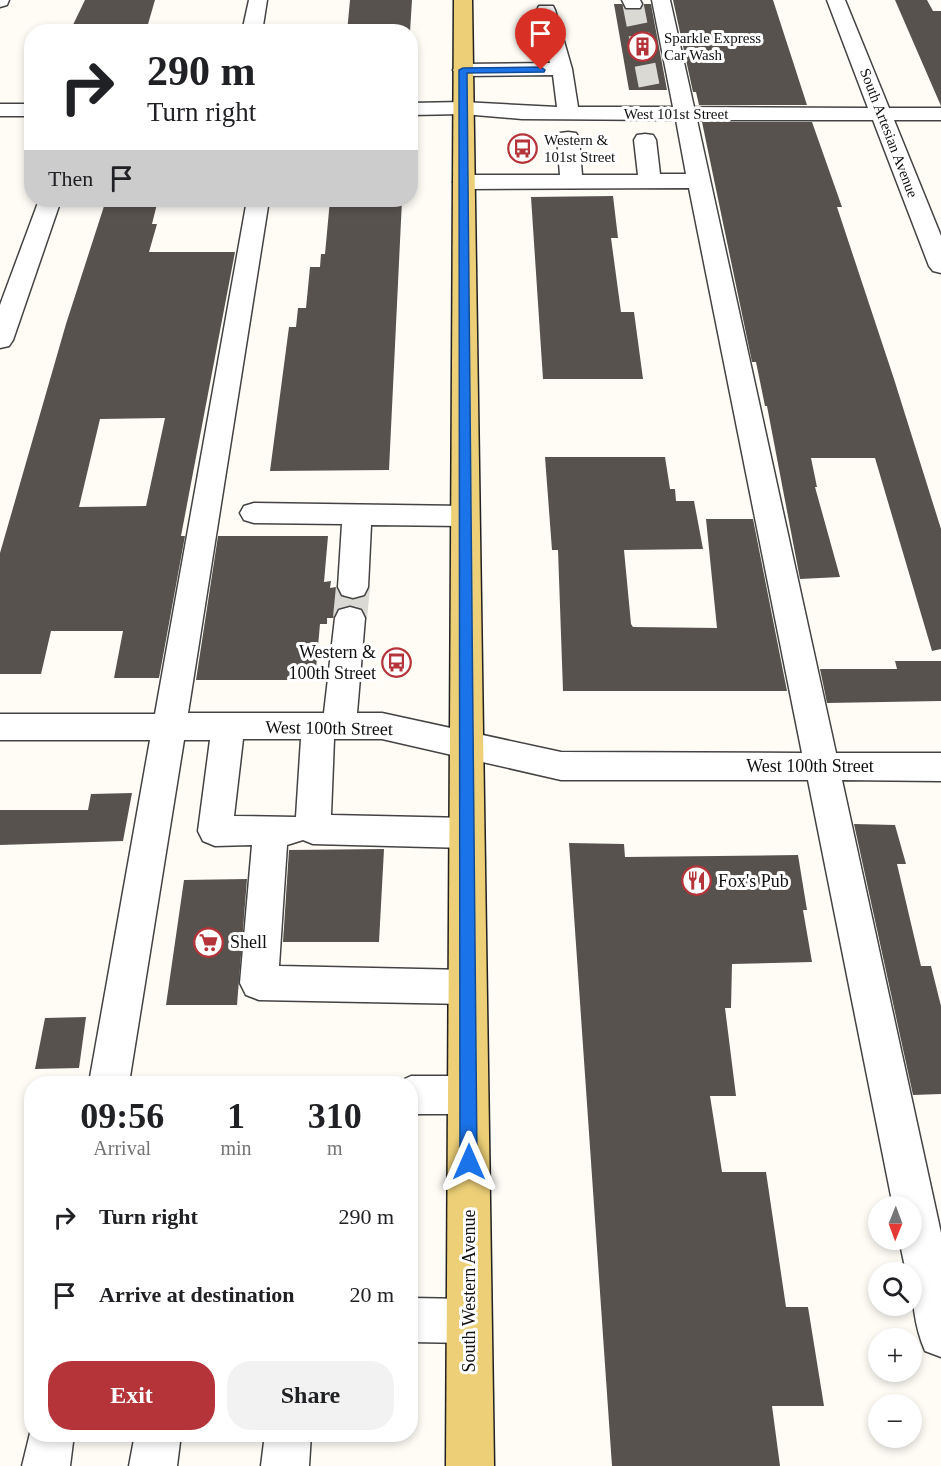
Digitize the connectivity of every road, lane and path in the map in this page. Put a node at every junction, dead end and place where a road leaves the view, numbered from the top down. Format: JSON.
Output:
{"nodes":[{"id":1,"x":258,"y":0,"type":"edge"},
{"id":2,"x":463,"y":0,"type":"edge"},
{"id":3,"x":836,"y":0,"type":"edge"},
{"id":4,"x":642,"y":1,"type":"edge"},
{"id":5,"x":547,"y":10,"type":"edge"},
{"id":6,"x":254,"y":24,"type":"edge"},
{"id":7,"x":562,"y":69,"type":"junction"},
{"id":8,"x":463,"y":70,"type":"junction"},
{"id":9,"x":650,"y":90,"type":"tunnel mouth"},
{"id":10,"x":463,"y":108,"type":"junction"},
{"id":11,"x":418,"y":109,"type":"edge"},
{"id":12,"x":0,"y":110,"type":"edge"},
{"id":13,"x":24,"y":110,"type":"edge"},
{"id":14,"x":568,"y":113,"type":"junction"},
{"id":15,"x":653,"y":114,"type":"junction"},
{"id":16,"x":684,"y":114,"type":"junction"},
{"id":17,"x":881,"y":114,"type":"junction"},
{"id":18,"x":941,"y":114,"type":"edge"},
{"id":19,"x":568,"y":138,"type":"dead end"},
{"id":20,"x":645,"y":140,"type":"dead end"},
{"id":21,"x":650,"y":181,"type":"junction"},
{"id":22,"x":699,"y":181,"type":"junction"},
{"id":23,"x":464,"y":182,"type":"junction"},
{"id":24,"x":572,"y":182,"type":"junction"},
{"id":25,"x":48,"y":207,"type":"edge"},
{"id":26,"x":257,"y":207,"type":"edge"},
{"id":27,"x":941,"y":267,"type":"edge"},
{"id":28,"x":0,"y":340,"type":"edge"},
{"id":29,"x":254,"y":513,"type":"dead end"},
{"id":30,"x":357,"y":514,"type":"junction"},
{"id":31,"x":465,"y":516,"type":"junction"},
{"id":32,"x":353,"y":587,"type":"tunnel mouth"},
{"id":33,"x":350,"y":618,"type":"tunnel mouth"},
{"id":34,"x":228,"y":726,"type":"junction"},
{"id":35,"x":329,"y":726,"type":"junction"},
{"id":36,"x":0,"y":727,"type":"edge"},
{"id":37,"x":169,"y":727,"type":"junction"},
{"id":38,"x":466,"y":743,"type":"junction"},
{"id":39,"x":941,"y":766,"type":"edge"},
{"id":40,"x":820,"y":767,"type":"junction"},
{"id":41,"x":313,"y":829,"type":"junction"},
{"id":42,"x":271,"y":830,"type":"junction"},
{"id":43,"x":467,"y":833,"type":"junction"},
{"id":44,"x":467,"y":987,"type":"junction"},
{"id":45,"x":110,"y":1076,"type":"edge"},
{"id":46,"x":418,"y":1095,"type":"edge"},
{"id":47,"x":468,"y":1095,"type":"junction"},
{"id":48,"x":418,"y":1320,"type":"edge"},
{"id":49,"x":469,"y":1321,"type":"junction"},
{"id":50,"x":941,"y":1335,"type":"edge"},
{"id":51,"x":50,"y":1442,"type":"edge"},
{"id":52,"x":157,"y":1442,"type":"edge"},
{"id":53,"x":287,"y":1442,"type":"edge"},
{"id":54,"x":46,"y":1466,"type":"edge"},
{"id":55,"x":153,"y":1466,"type":"edge"},
{"id":56,"x":285,"y":1466,"type":"edge"},
{"id":57,"x":470,"y":1466,"type":"edge"}],
"edges":[{"from":1,"to":6,"type":"street"},
{"from":2,"to":8,"type":"main road","name":"South Western Avenue"},
{"from":3,"to":17,"type":"street","name":"South Artesian Avenue"},
{"from":4,"to":16,"type":"street"},
{"from":5,"to":7,"type":"street"},
{"from":7,"to":8,"type":"street"},
{"from":7,"to":14,"type":"street"},
{"from":8,"to":10,"type":"main road","name":"South Western Avenue"},
{"from":9,"to":15,"type":"street"},
{"from":10,"to":11,"type":"street","name":"West 101st Street"},
{"from":10,"to":14,"type":"street","name":"West 101st Street"},
{"from":10,"to":23,"type":"main road","name":"South Western Avenue"},
{"from":12,"to":13,"type":"street"},
{"from":14,"to":15,"type":"street","name":"West 101st Street"},
{"from":15,"to":16,"type":"street","name":"West 101st Street"},
{"from":16,"to":17,"type":"street","name":"West 101st Street"},
{"from":16,"to":22,"type":"street"},
{"from":17,"to":18,"type":"street","name":"West 101st Street"},
{"from":17,"to":27,"type":"street","name":"South Artesian Avenue"},
{"from":19,"to":24,"type":"street"},
{"from":20,"to":21,"type":"street"},
{"from":21,"to":22,"type":"street"},
{"from":21,"to":24,"type":"street"},
{"from":22,"to":40,"type":"street"},
{"from":23,"to":24,"type":"street"},
{"from":23,"to":31,"type":"main road","name":"South Western Avenue"},
{"from":25,"to":28,"type":"street"},
{"from":26,"to":37,"type":"street"},
{"from":29,"to":30,"type":"street"},
{"from":30,"to":31,"type":"street"},
{"from":30,"to":32,"type":"street"},
{"from":31,"to":38,"type":"main road","name":"South Western Avenue"},
{"from":33,"to":35,"type":"street"},
{"from":34,"to":35,"type":"street","name":"West 100th Street"},
{"from":34,"to":37,"type":"street","name":"West 100th Street"},
{"from":34,"to":42,"type":"street"},
{"from":35,"to":38,"type":"street","name":"West 100th Street"},
{"from":35,"to":41,"type":"street"},
{"from":36,"to":37,"type":"street","name":"West 100th Street"},
{"from":37,"to":45,"type":"street"},
{"from":38,"to":40,"type":"street","name":"West 100th Street"},
{"from":38,"to":43,"type":"main road","name":"South Western Avenue"},
{"from":39,"to":40,"type":"street","name":"West 100th Street"},
{"from":40,"to":50,"type":"street"},
{"from":41,"to":42,"type":"street"},
{"from":41,"to":43,"type":"street"},
{"from":42,"to":44,"type":"street"},
{"from":43,"to":44,"type":"main road","name":"South Western Avenue"},
{"from":44,"to":47,"type":"main road","name":"South Western Avenue"},
{"from":46,"to":47,"type":"street"},
{"from":47,"to":49,"type":"main road","name":"South Western Avenue"},
{"from":48,"to":49,"type":"street"},
{"from":49,"to":57,"type":"main road","name":"South Western Avenue"},
{"from":51,"to":54,"type":"street"},
{"from":52,"to":55,"type":"street"},
{"from":53,"to":56,"type":"street"}]}
